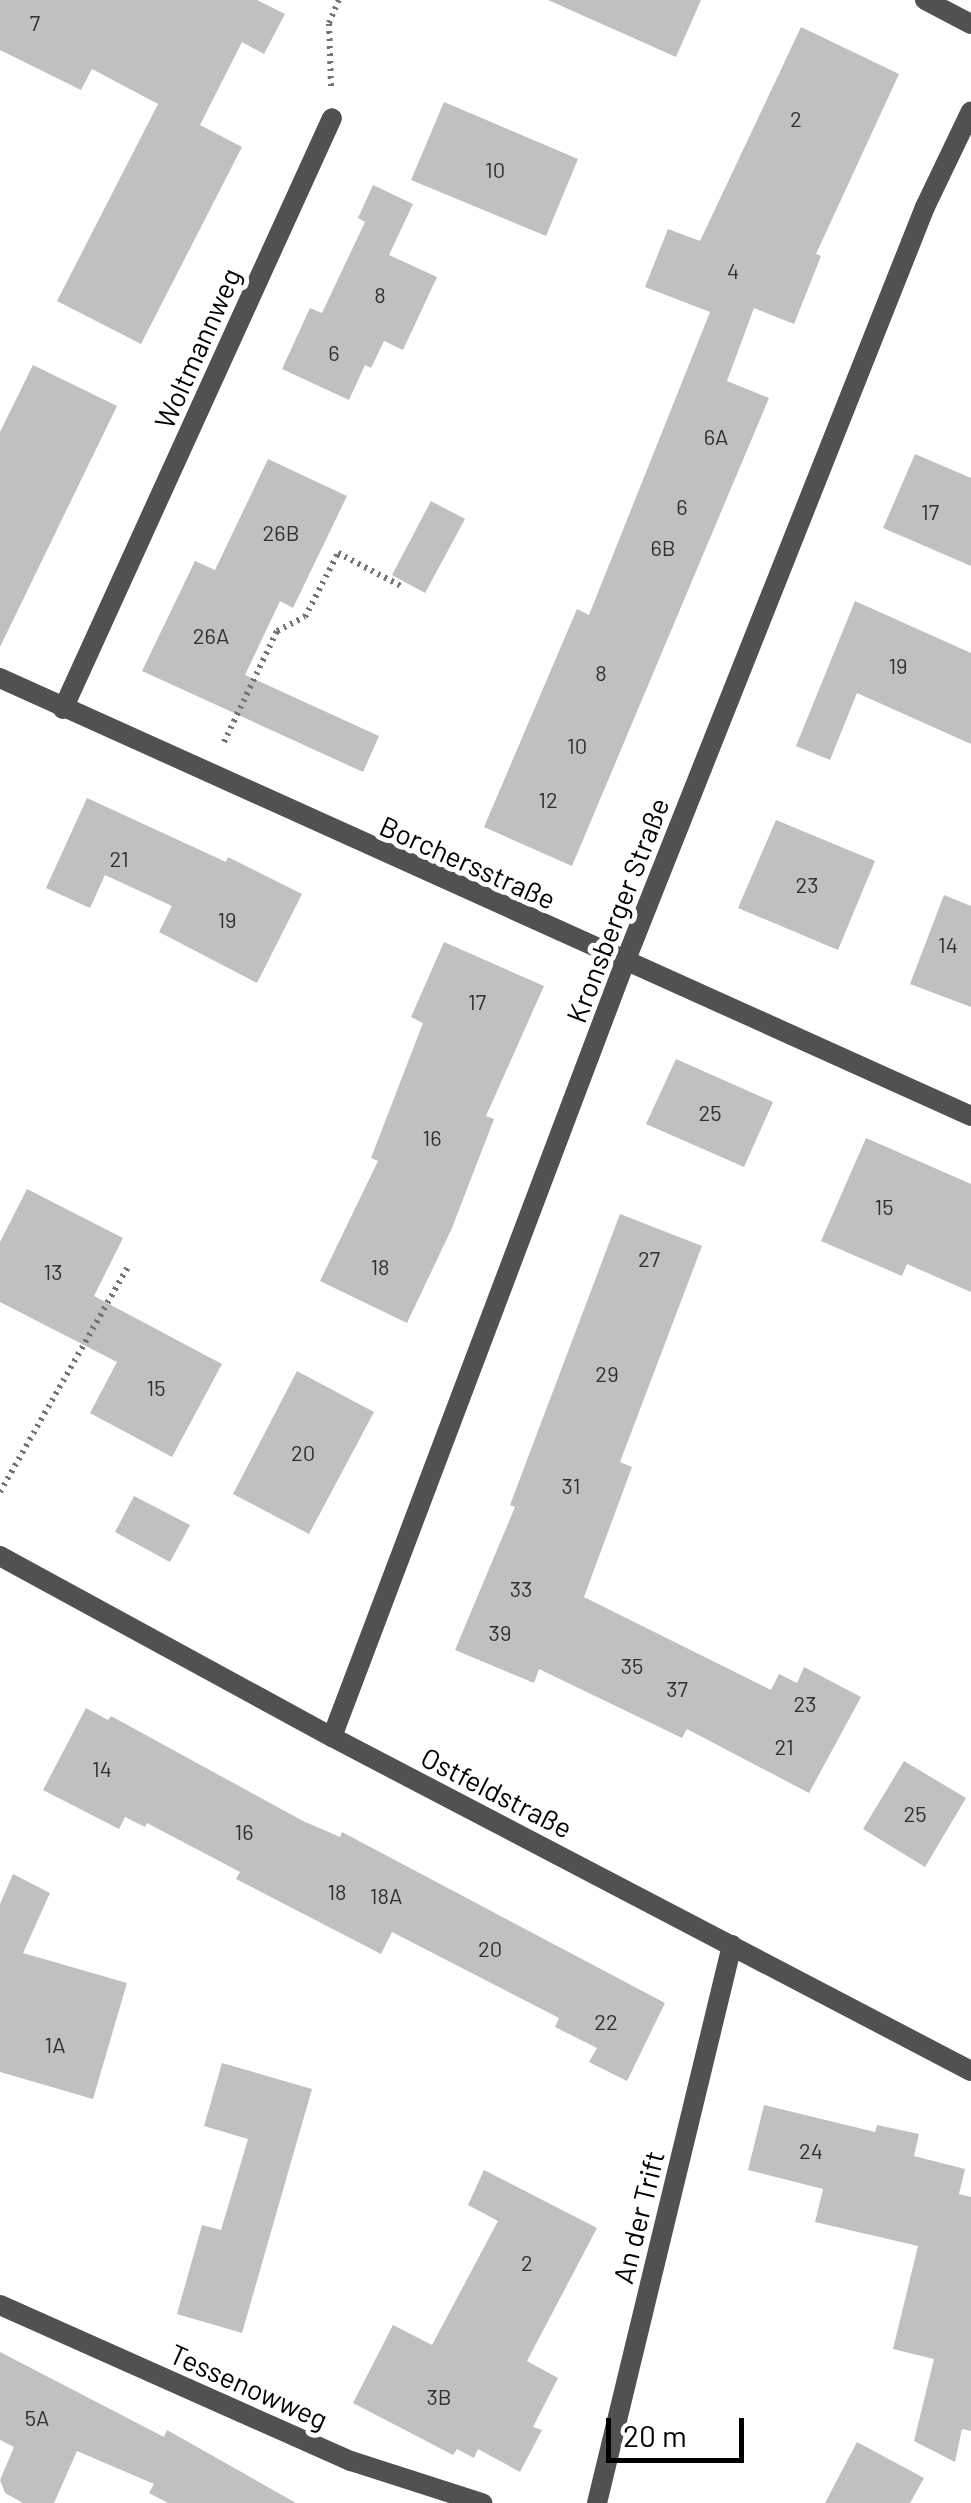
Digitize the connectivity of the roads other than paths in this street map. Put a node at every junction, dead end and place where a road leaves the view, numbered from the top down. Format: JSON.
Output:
{"nodes":[{"id":1,"x":924,"y":0,"type":"edge"},
{"id":2,"x":971,"y":24,"type":"edge"},
{"id":3,"x":971,"y":111,"type":"edge"},
{"id":4,"x":332,"y":118,"type":"road end"},
{"id":5,"x":0,"y":678,"type":"edge"},
{"id":6,"x":63,"y":710,"type":"junction"},
{"id":7,"x":625,"y":962,"type":"junction"},
{"id":8,"x":971,"y":1116,"type":"edge"},
{"id":9,"x":0,"y":1556,"type":"edge"},
{"id":10,"x":332,"y":1738,"type":"junction"},
{"id":11,"x":732,"y":1945,"type":"junction"},
{"id":12,"x":971,"y":2071,"type":"edge"},
{"id":13,"x":0,"y":2305,"type":"edge"},
{"id":14,"x":482,"y":2503,"type":"edge"},
{"id":15,"x":597,"y":2503,"type":"edge"}],
"edges":[{"from":1,"to":2,"type":"street"},
{"from":3,"to":7,"type":"street","name":"Kronsberger Straße"},
{"from":4,"to":6,"type":"street","name":"Woltmannweg"},
{"from":5,"to":6,"type":"street","name":"Borchersstraße"},
{"from":6,"to":7,"type":"street","name":"Borchersstraße"},
{"from":7,"to":8,"type":"street","name":"Borchersstraße"},
{"from":7,"to":10,"type":"street","name":"Kronsberger Straße"},
{"from":9,"to":10,"type":"street","name":"Ostfeldstraße"},
{"from":10,"to":11,"type":"street","name":"Ostfeldstraße"},
{"from":11,"to":12,"type":"street","name":"Ostfeldstraße"},
{"from":11,"to":15,"type":"street","name":"An der Trift"},
{"from":13,"to":14,"type":"street","name":"Tessenowweg"}]}
